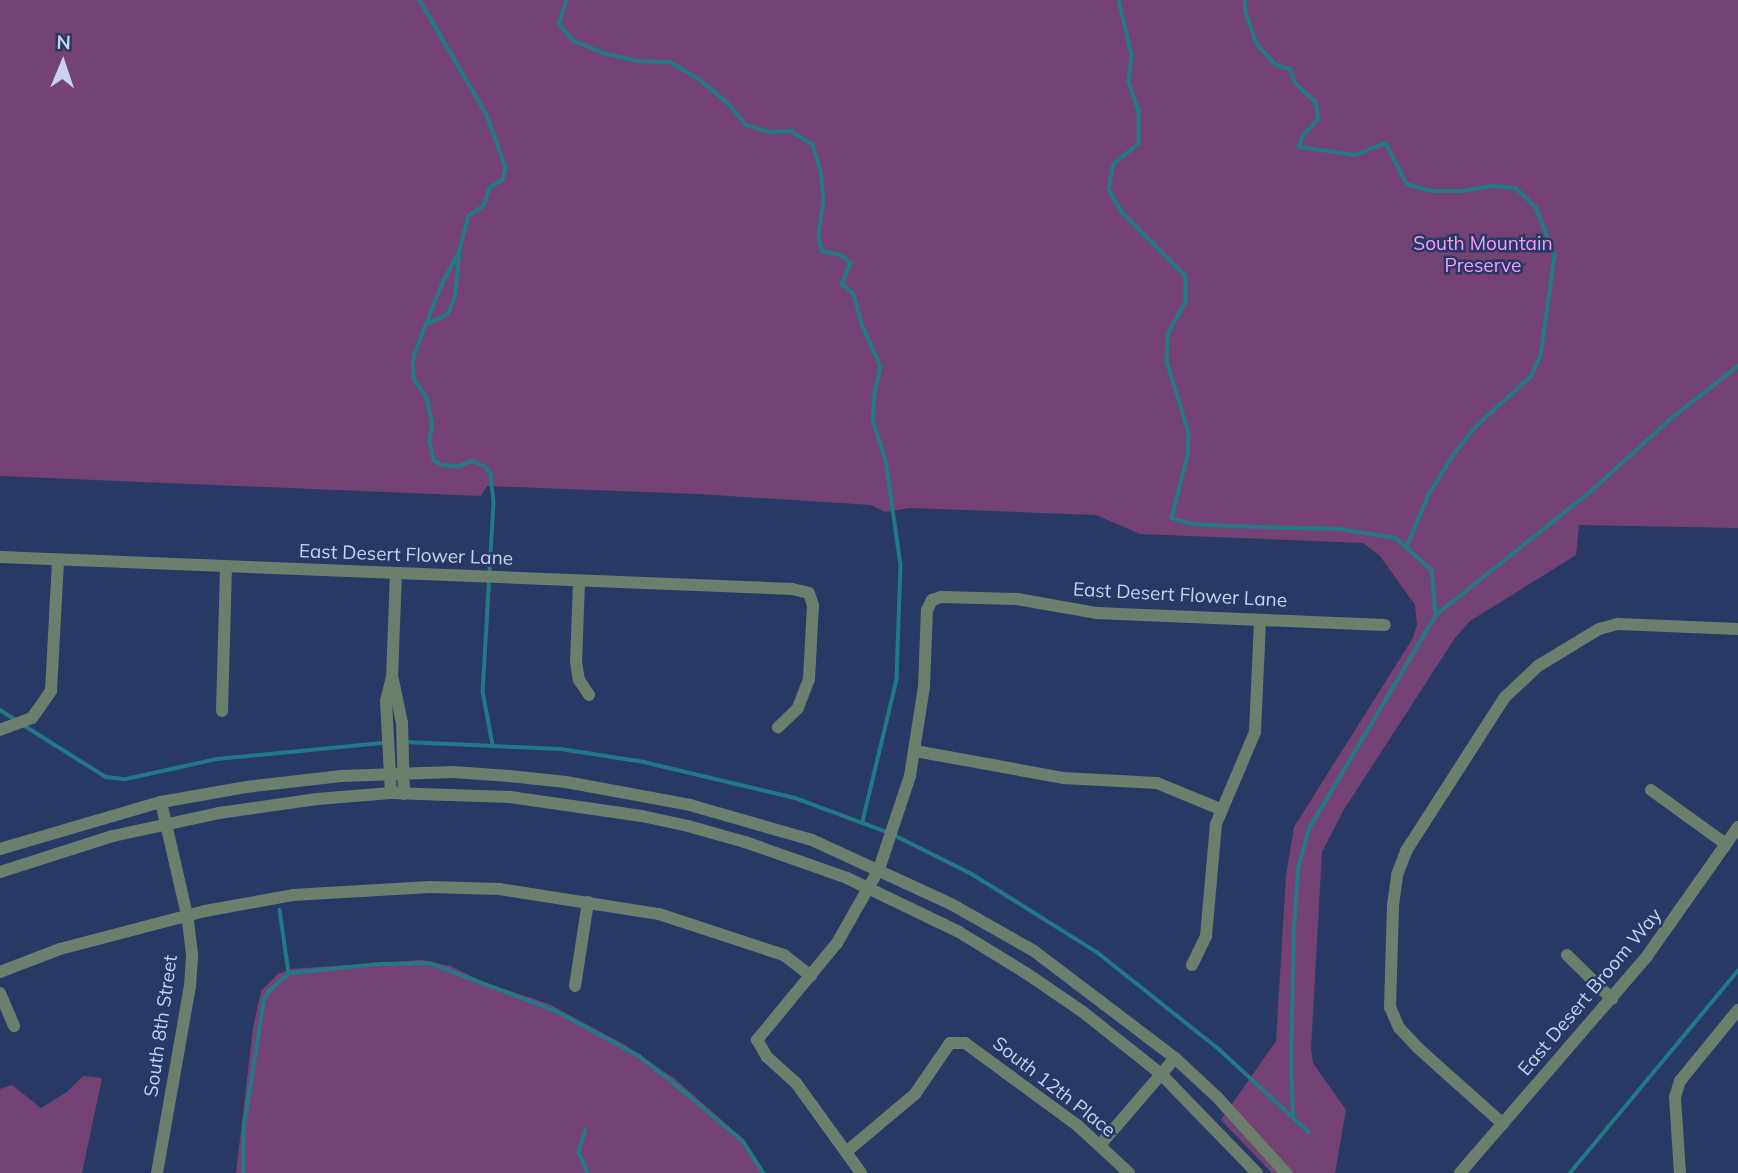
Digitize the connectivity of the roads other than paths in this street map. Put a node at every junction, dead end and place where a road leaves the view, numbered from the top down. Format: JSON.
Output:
{"nodes":[{"id":1,"x":0,"y":557,"type":"edge"},
{"id":2,"x":58,"y":560,"type":"junction"},
{"id":3,"x":226,"y":567,"type":"junction"},
{"id":4,"x":396,"y":574,"type":"junction"},
{"id":5,"x":579,"y":582,"type":"junction"},
{"id":6,"x":1260,"y":620,"type":"junction"},
{"id":7,"x":1385,"y":625,"type":"dead end"},
{"id":8,"x":1738,"y":629,"type":"edge"},
{"id":9,"x":392,"y":677,"type":"junction"},
{"id":10,"x":589,"y":695,"type":"dead end"},
{"id":11,"x":222,"y":711,"type":"dead end"},
{"id":12,"x":401,"y":718,"type":"junction"},
{"id":13,"x":385,"y":720,"type":"junction"},
{"id":14,"x":778,"y":727,"type":"dead end"},
{"id":15,"x":3,"y":729,"type":"edge"},
{"id":16,"x":915,"y":751,"type":"junction"},
{"id":17,"x":389,"y":773,"type":"junction"},
{"id":18,"x":403,"y":773,"type":"junction"},
{"id":19,"x":1651,"y":790,"type":"dead end"},
{"id":20,"x":397,"y":794,"type":"junction"},
{"id":21,"x":669,"y":800,"type":"junction"},
{"id":22,"x":162,"y":802,"type":"junction"},
{"id":23,"x":1220,"y":809,"type":"junction"},
{"id":24,"x":662,"y":820,"type":"junction"},
{"id":25,"x":166,"y":824,"type":"junction"},
{"id":26,"x":1738,"y":827,"type":"edge"},
{"id":27,"x":1727,"y":844,"type":"junction"},
{"id":28,"x":0,"y":849,"type":"edge"},
{"id":29,"x":879,"y":869,"type":"junction"},
{"id":30,"x":0,"y":872,"type":"edge"},
{"id":31,"x":869,"y":888,"type":"junction"},
{"id":32,"x":588,"y":902,"type":"junction"},
{"id":33,"x":187,"y":915,"type":"junction"},
{"id":34,"x":1567,"y":955,"type":"dead end"},
{"id":35,"x":1192,"y":965,"type":"dead end"},
{"id":36,"x":0,"y":972,"type":"edge"},
{"id":37,"x":811,"y":976,"type":"junction"},
{"id":38,"x":575,"y":986,"type":"dead end"},
{"id":39,"x":0,"y":993,"type":"edge"},
{"id":40,"x":1612,"y":999,"type":"junction"},
{"id":41,"x":1738,"y":1010,"type":"edge"},
{"id":42,"x":14,"y":1026,"type":"dead end"},
{"id":43,"x":1175,"y":1058,"type":"junction"},
{"id":44,"x":1161,"y":1074,"type":"junction"},
{"id":45,"x":1503,"y":1124,"type":"junction"},
{"id":46,"x":1100,"y":1145,"type":"junction"},
{"id":47,"x":846,"y":1152,"type":"junction"},
{"id":48,"x":157,"y":1173,"type":"edge"},
{"id":49,"x":861,"y":1173,"type":"edge"},
{"id":50,"x":1129,"y":1173,"type":"edge"},
{"id":51,"x":1257,"y":1173,"type":"edge"},
{"id":52,"x":1286,"y":1173,"type":"edge"},
{"id":53,"x":1460,"y":1173,"type":"edge"},
{"id":54,"x":1680,"y":1173,"type":"edge"}],
"edges":[{"from":1,"to":2,"type":"street","name":"East Desert Flower Lane"},
{"from":2,"to":3,"type":"street","name":"East Desert Flower Lane"},
{"from":2,"to":15,"type":"street"},
{"from":3,"to":4,"type":"street","name":"East Desert Flower Lane"},
{"from":3,"to":11,"type":"street"},
{"from":4,"to":5,"type":"street","name":"East Desert Flower Lane"},
{"from":4,"to":9,"type":"street"},
{"from":5,"to":10,"type":"street"},
{"from":5,"to":14,"type":"street","name":"East Desert Flower Lane"},
{"from":6,"to":7,"type":"street","name":"East Desert Flower Lane"},
{"from":6,"to":16,"type":"street","name":"East Desert Flower Lane"},
{"from":6,"to":23,"type":"street"},
{"from":8,"to":45,"type":"street"},
{"from":9,"to":12,"type":"street"},
{"from":9,"to":13,"type":"street"},
{"from":12,"to":13,"type":"street"},
{"from":12,"to":18,"type":"street"},
{"from":13,"to":17,"type":"street"},
{"from":16,"to":23,"type":"street"},
{"from":16,"to":29,"type":"street"},
{"from":17,"to":18,"type":"street"},
{"from":17,"to":20,"type":"street"},
{"from":17,"to":22,"type":"street"},
{"from":18,"to":20,"type":"street"},
{"from":18,"to":21,"type":"street"},
{"from":19,"to":27,"type":"street"},
{"from":20,"to":24,"type":"street"},
{"from":20,"to":25,"type":"street"},
{"from":21,"to":24,"type":"street"},
{"from":21,"to":29,"type":"street"},
{"from":22,"to":25,"type":"street","name":"South 8th Street"},
{"from":22,"to":28,"type":"street"},
{"from":23,"to":35,"type":"street"},
{"from":24,"to":31,"type":"street"},
{"from":25,"to":30,"type":"street"},
{"from":25,"to":33,"type":"street","name":"South 8th Street"},
{"from":26,"to":27,"type":"street","name":"East Desert Broom Way"},
{"from":27,"to":40,"type":"street","name":"East Desert Broom Way"},
{"from":29,"to":31,"type":"street"},
{"from":29,"to":43,"type":"street"},
{"from":31,"to":37,"type":"street"},
{"from":31,"to":44,"type":"street"},
{"from":32,"to":33,"type":"street"},
{"from":32,"to":37,"type":"street"},
{"from":32,"to":38,"type":"street"},
{"from":33,"to":36,"type":"street"},
{"from":33,"to":48,"type":"street","name":"South 8th Street"},
{"from":34,"to":40,"type":"street"},
{"from":37,"to":47,"type":"street"},
{"from":39,"to":42,"type":"street"},
{"from":40,"to":45,"type":"street","name":"East Desert Broom Way"},
{"from":41,"to":54,"type":"street"},
{"from":43,"to":44,"type":"street"},
{"from":43,"to":52,"type":"street"},
{"from":44,"to":46,"type":"street"},
{"from":44,"to":51,"type":"street"},
{"from":45,"to":53,"type":"street","name":"East Desert Broom Way"},
{"from":46,"to":47,"type":"street","name":"South 12th Place"},
{"from":46,"to":50,"type":"street","name":"South 12th Place"},
{"from":47,"to":49,"type":"street"}]}
